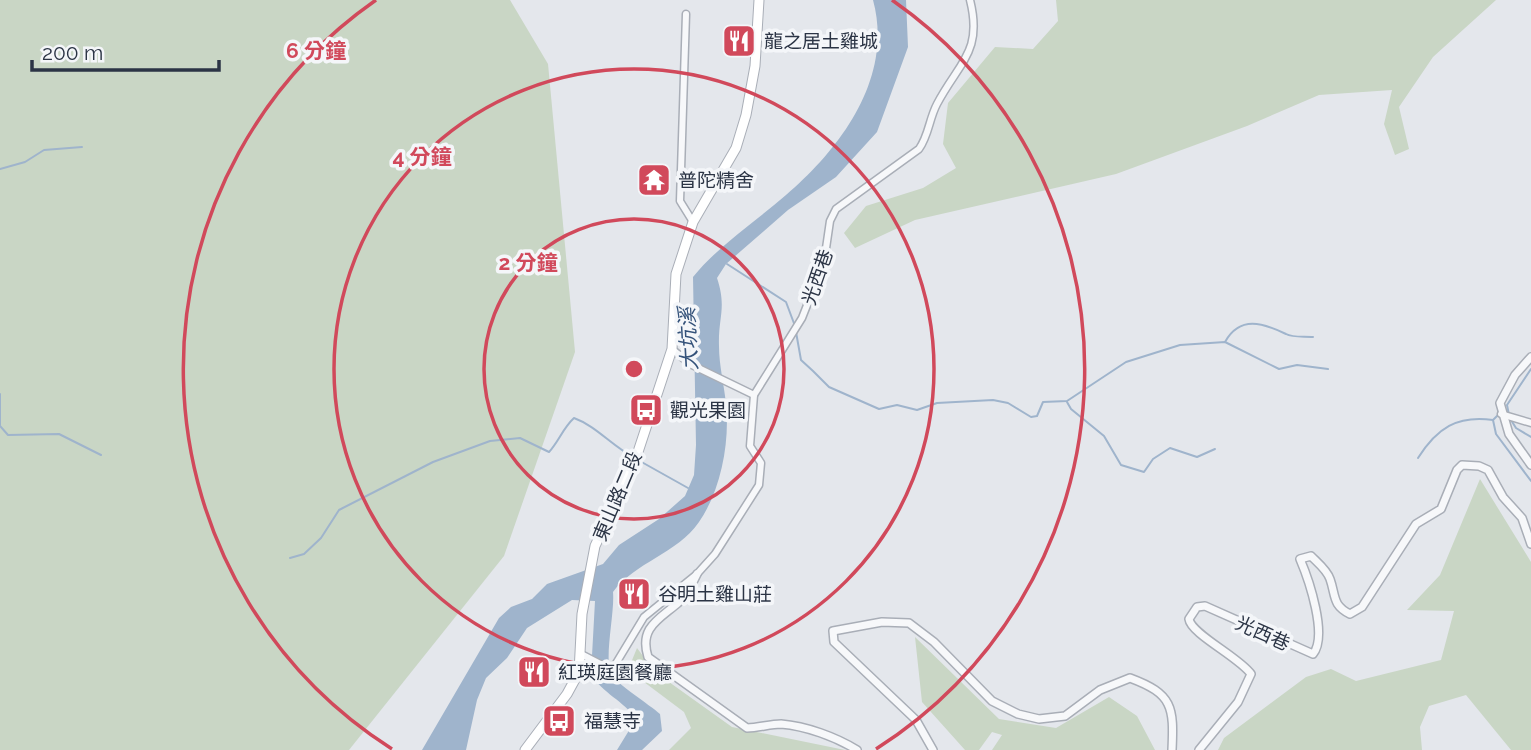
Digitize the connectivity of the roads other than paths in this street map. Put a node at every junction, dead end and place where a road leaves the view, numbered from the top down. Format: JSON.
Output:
{"nodes":[{"id":1,"x":759,"y":0,"type":"edge"},
{"id":2,"x":970,"y":0,"type":"edge"},
{"id":3,"x":686,"y":14,"type":"dead end"},
{"id":4,"x":693,"y":222,"type":"junction"},
{"id":5,"x":672,"y":349,"type":"junction"},
{"id":6,"x":1531,"y":357,"type":"edge"},
{"id":7,"x":754,"y":395,"type":"junction"},
{"id":8,"x":1502,"y":415,"type":"junction"},
{"id":9,"x":1531,"y":423,"type":"edge"},
{"id":10,"x":1531,"y":465,"type":"edge"},
{"id":11,"x":1531,"y":544,"type":"edge"},
{"id":12,"x":697,"y":574,"type":"junction"},
{"id":13,"x":581,"y":654,"type":"junction"},
{"id":14,"x":525,"y":750,"type":"edge"},
{"id":15,"x":857,"y":750,"type":"edge"},
{"id":16,"x":933,"y":750,"type":"edge"},
{"id":17,"x":1172,"y":750,"type":"edge"},
{"id":18,"x":1199,"y":750,"type":"edge"}],
"edges":[{"from":1,"to":4,"type":"main road","name":"東山路二段"},
{"from":2,"to":7,"type":"street","name":"光西巷"},
{"from":3,"to":4,"type":"street"},
{"from":4,"to":5,"type":"main road","name":"東山路二段"},
{"from":5,"to":7,"type":"street"},
{"from":5,"to":13,"type":"main road","name":"東山路二段"},
{"from":6,"to":8,"type":"street"},
{"from":7,"to":12,"type":"street","name":"光西巷"},
{"from":8,"to":9,"type":"street"},
{"from":8,"to":10,"type":"street"},
{"from":11,"to":18,"type":"street","name":"光西巷"},
{"from":12,"to":13,"type":"street","name":"光西巷"},
{"from":12,"to":15,"type":"street","name":"光西巷"},
{"from":13,"to":14,"type":"main road"},
{"from":16,"to":17,"type":"street"}]}
